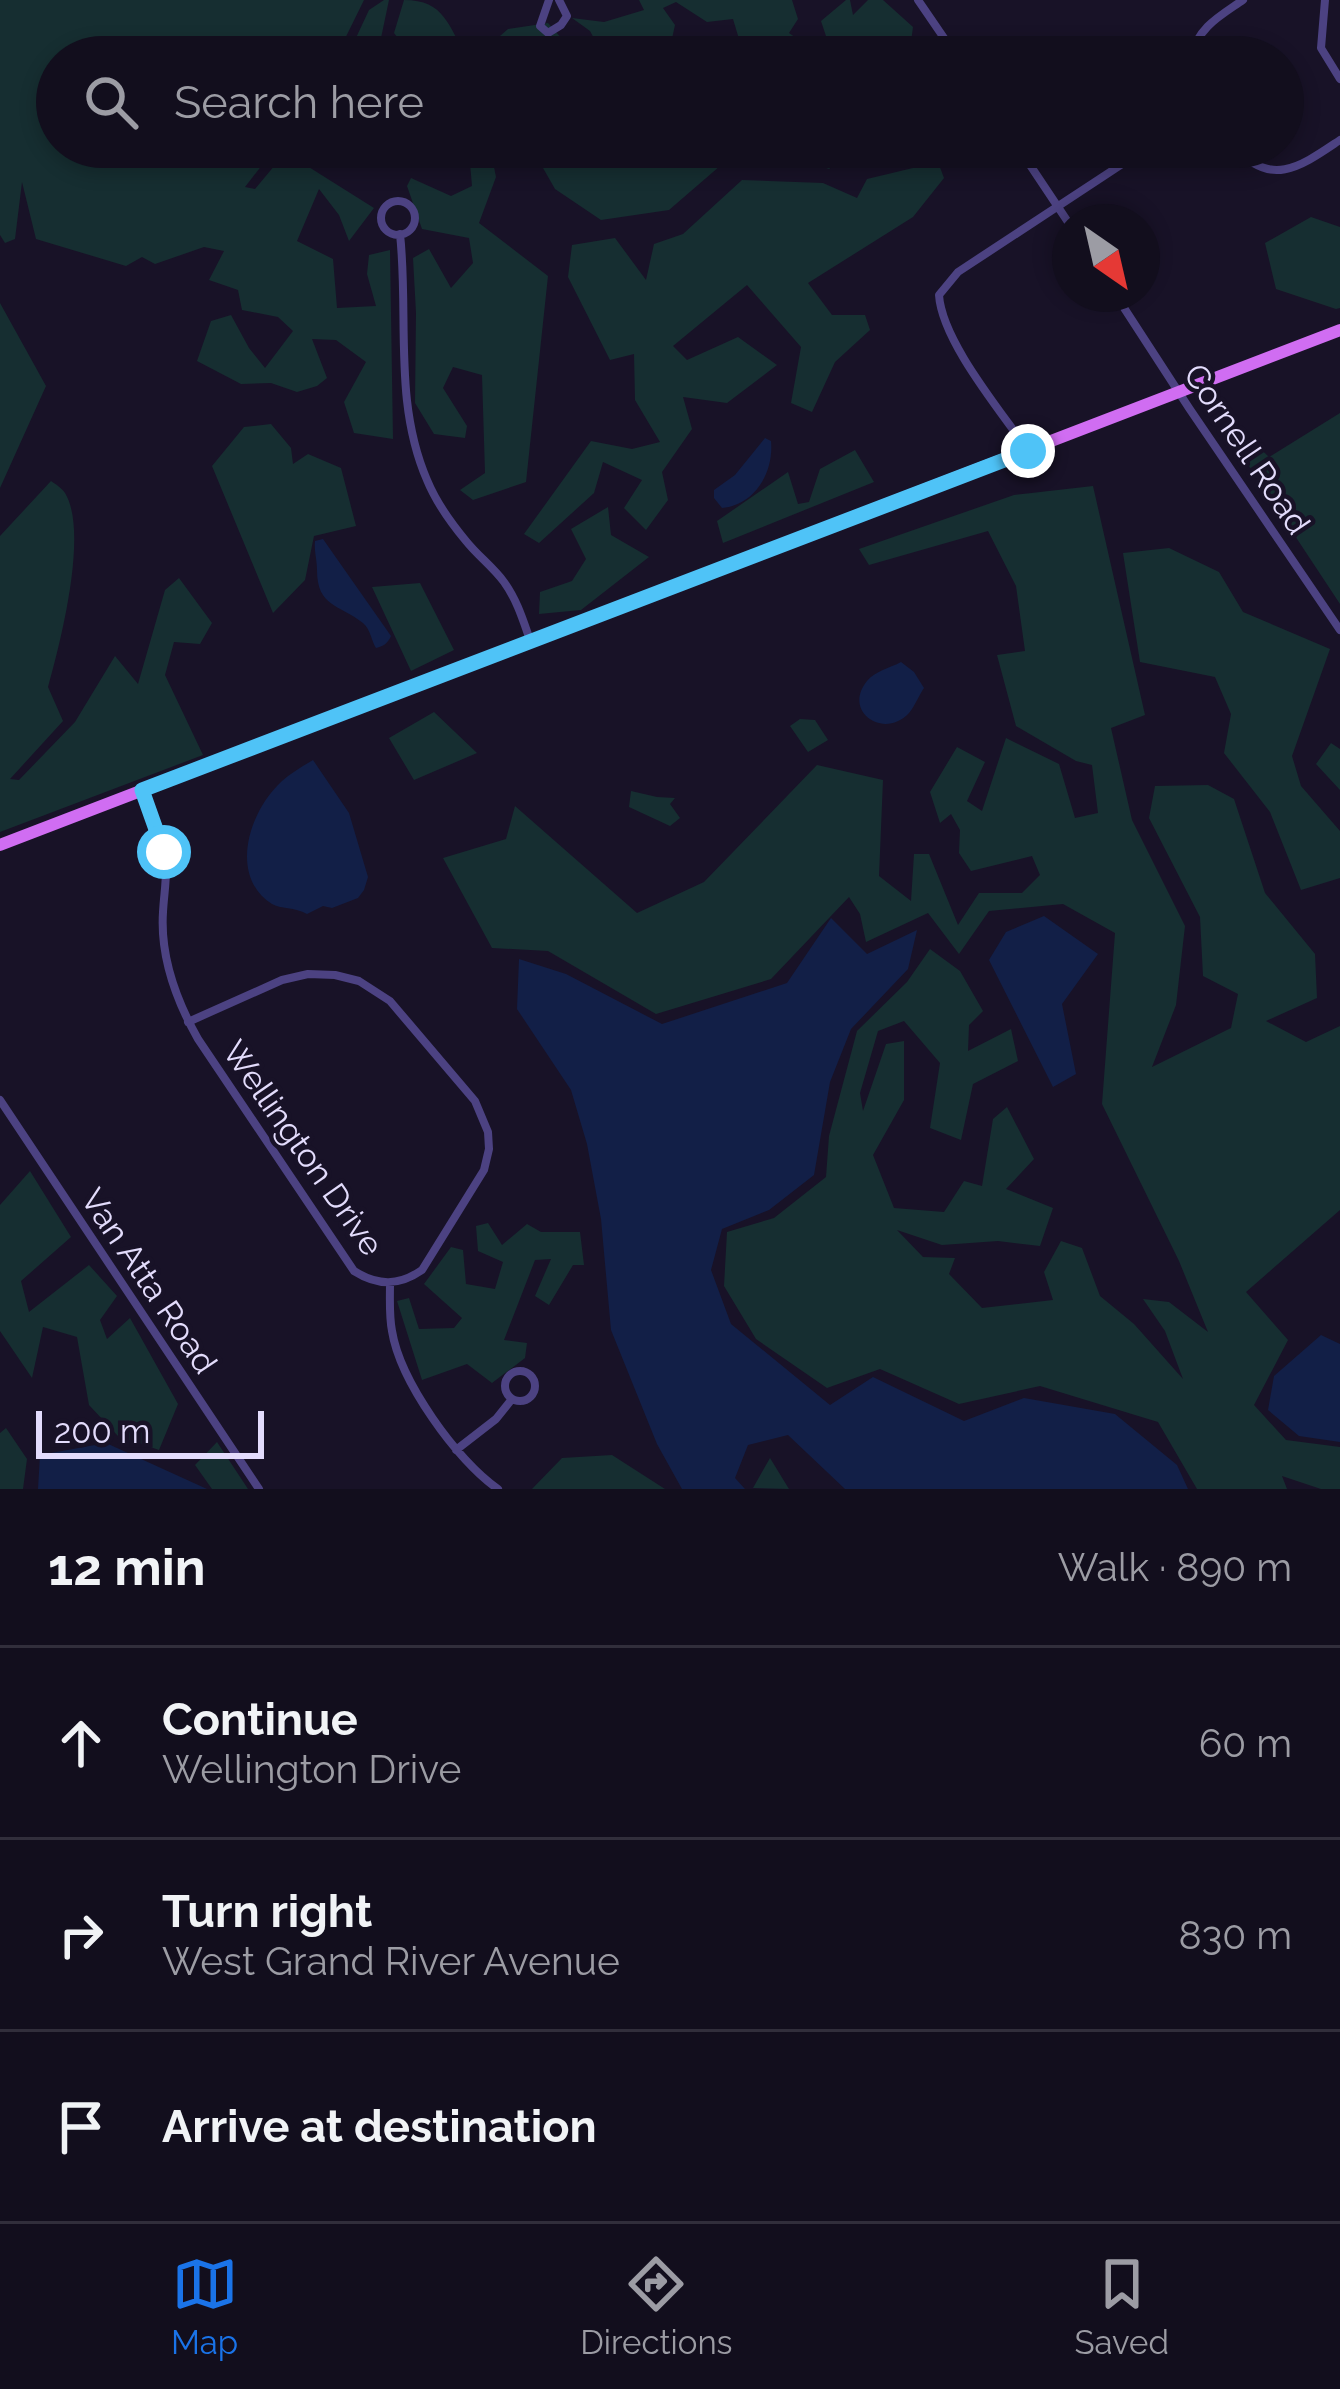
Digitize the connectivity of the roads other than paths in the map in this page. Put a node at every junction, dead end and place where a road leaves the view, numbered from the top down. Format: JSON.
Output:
{"nodes":[{"id":1,"x":549,"y":0,"type":"edge"},
{"id":2,"x":559,"y":0,"type":"edge"},
{"id":3,"x":918,"y":0,"type":"edge"},
{"id":4,"x":1244,"y":0,"type":"edge"},
{"id":5,"x":1324,"y":0,"type":"edge"},
{"id":6,"x":943,"y":36,"type":"edge"},
{"id":7,"x":1199,"y":36,"type":"edge"},
{"id":8,"x":1340,"y":80,"type":"edge"},
{"id":9,"x":1340,"y":140,"type":"edge"},
{"id":10,"x":1304,"y":164,"type":"edge"},
{"id":11,"x":1032,"y":168,"type":"edge"},
{"id":12,"x":1117,"y":168,"type":"edge"},
{"id":13,"x":1056,"y":204,"type":"edge"},
{"id":14,"x":1065,"y":204,"type":"edge"},
{"id":15,"x":1052,"y":212,"type":"edge"},
{"id":16,"x":400,"y":234,"type":"junction"},
{"id":17,"x":1127,"y":312,"type":"edge"},
{"id":18,"x":1340,"y":330,"type":"edge"},
{"id":19,"x":1179,"y":392,"type":"junction"},
{"id":20,"x":1028,"y":451,"type":"junction"},
{"id":21,"x":1340,"y":630,"type":"edge"},
{"id":22,"x":531,"y":642,"type":"junction"},
{"id":23,"x":142,"y":790,"type":"junction"},
{"id":24,"x":0,"y":845,"type":"edge"},
{"id":25,"x":188,"y":1022,"type":"junction"},
{"id":26,"x":0,"y":1100,"type":"edge"},
{"id":27,"x":390,"y":1283,"type":"junction"},
{"id":28,"x":512,"y":1399,"type":"junction"},
{"id":29,"x":456,"y":1450,"type":"junction"},
{"id":30,"x":259,"y":1489,"type":"edge"},
{"id":31,"x":498,"y":1489,"type":"edge"}],
"edges":[{"from":1,"to":2,"type":"street"},
{"from":3,"to":6,"type":"street"},
{"from":4,"to":7,"type":"street"},
{"from":5,"to":8,"type":"street"},
{"from":9,"to":10,"type":"street"},
{"from":11,"to":13,"type":"street"},
{"from":12,"to":14,"type":"street"},
{"from":15,"to":20,"type":"street"},
{"from":16,"to":16,"type":"street"},
{"from":16,"to":22,"type":"street"},
{"from":17,"to":19,"type":"street","name":"Cornell Road"},
{"from":18,"to":19,"type":"main road"},
{"from":19,"to":20,"type":"main road"},
{"from":19,"to":21,"type":"street","name":"Cornell Road"},
{"from":20,"to":22,"type":"main road"},
{"from":22,"to":23,"type":"main road"},
{"from":23,"to":24,"type":"main road"},
{"from":23,"to":25,"type":"street","name":"Wellington Drive"},
{"from":25,"to":27,"type":"street","name":"Wellington Drive"},
{"from":25,"to":27,"type":"street"},
{"from":26,"to":30,"type":"street","name":"Van Atta Road"},
{"from":27,"to":29,"type":"street","name":"Wellington Drive"},
{"from":28,"to":28,"type":"street"},
{"from":28,"to":29,"type":"street"},
{"from":29,"to":31,"type":"street","name":"Wellington Drive"}]}
